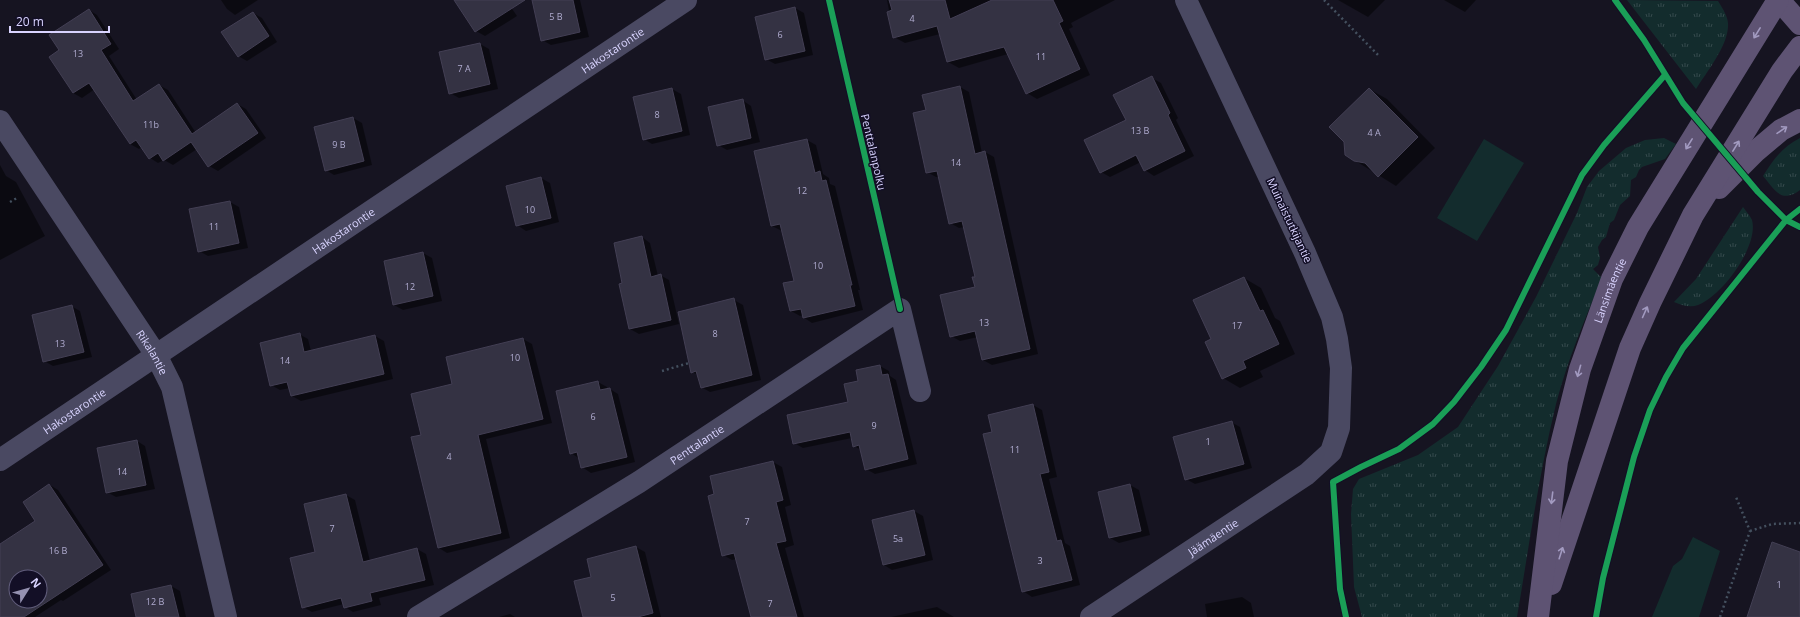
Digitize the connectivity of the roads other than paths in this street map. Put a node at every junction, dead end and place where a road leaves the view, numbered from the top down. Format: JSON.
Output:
{"nodes":[{"id":1,"x":686,"y":0,"type":"edge"},
{"id":2,"x":1186,"y":0,"type":"edge"},
{"id":3,"x":1778,"y":0,"type":"edge"},
{"id":4,"x":1800,"y":24,"type":"edge"},
{"id":5,"x":1800,"y":47,"type":"edge"},
{"id":6,"x":1800,"y":120,"type":"edge"},
{"id":7,"x":0,"y":121,"type":"edge"},
{"id":8,"x":1693,"y":215,"type":"junction"},
{"id":9,"x":156,"y":355,"type":"junction"},
{"id":10,"x":920,"y":391,"type":"dead end"},
{"id":11,"x":1331,"y":452,"type":"joint"},
{"id":12,"x":0,"y":460,"type":"edge"},
{"id":13,"x":226,"y":617,"type":"edge"},
{"id":14,"x":418,"y":617,"type":"edge"},
{"id":15,"x":1092,"y":617,"type":"edge"},
{"id":16,"x":1539,"y":617,"type":"edge"}],
"edges":[{"from":1,"to":9,"type":"street","name":"Hakostarontie"},
{"from":2,"to":11,"type":"street","name":"Muinaistutkijantie"},
{"from":3,"to":4,"type":"main road"},
{"from":3,"to":16,"type":"main road","name":"Länsimäentie","one_way":true},
{"from":8,"to":5,"type":"main road","name":"Länsimäentie","one_way":true},
{"from":8,"to":6,"type":"main road","one_way":true},
{"from":7,"to":9,"type":"street","name":"Rikalantie"},
{"from":16,"to":8,"type":"main road","name":"Länsimäentie","one_way":true},
{"from":9,"to":12,"type":"street","name":"Hakostarontie"},
{"from":9,"to":13,"type":"street","name":"Rikalantie"},
{"from":10,"to":14,"type":"street","name":"Penttalantie"},
{"from":11,"to":15,"type":"street","name":"Jäämäentie"}]}
